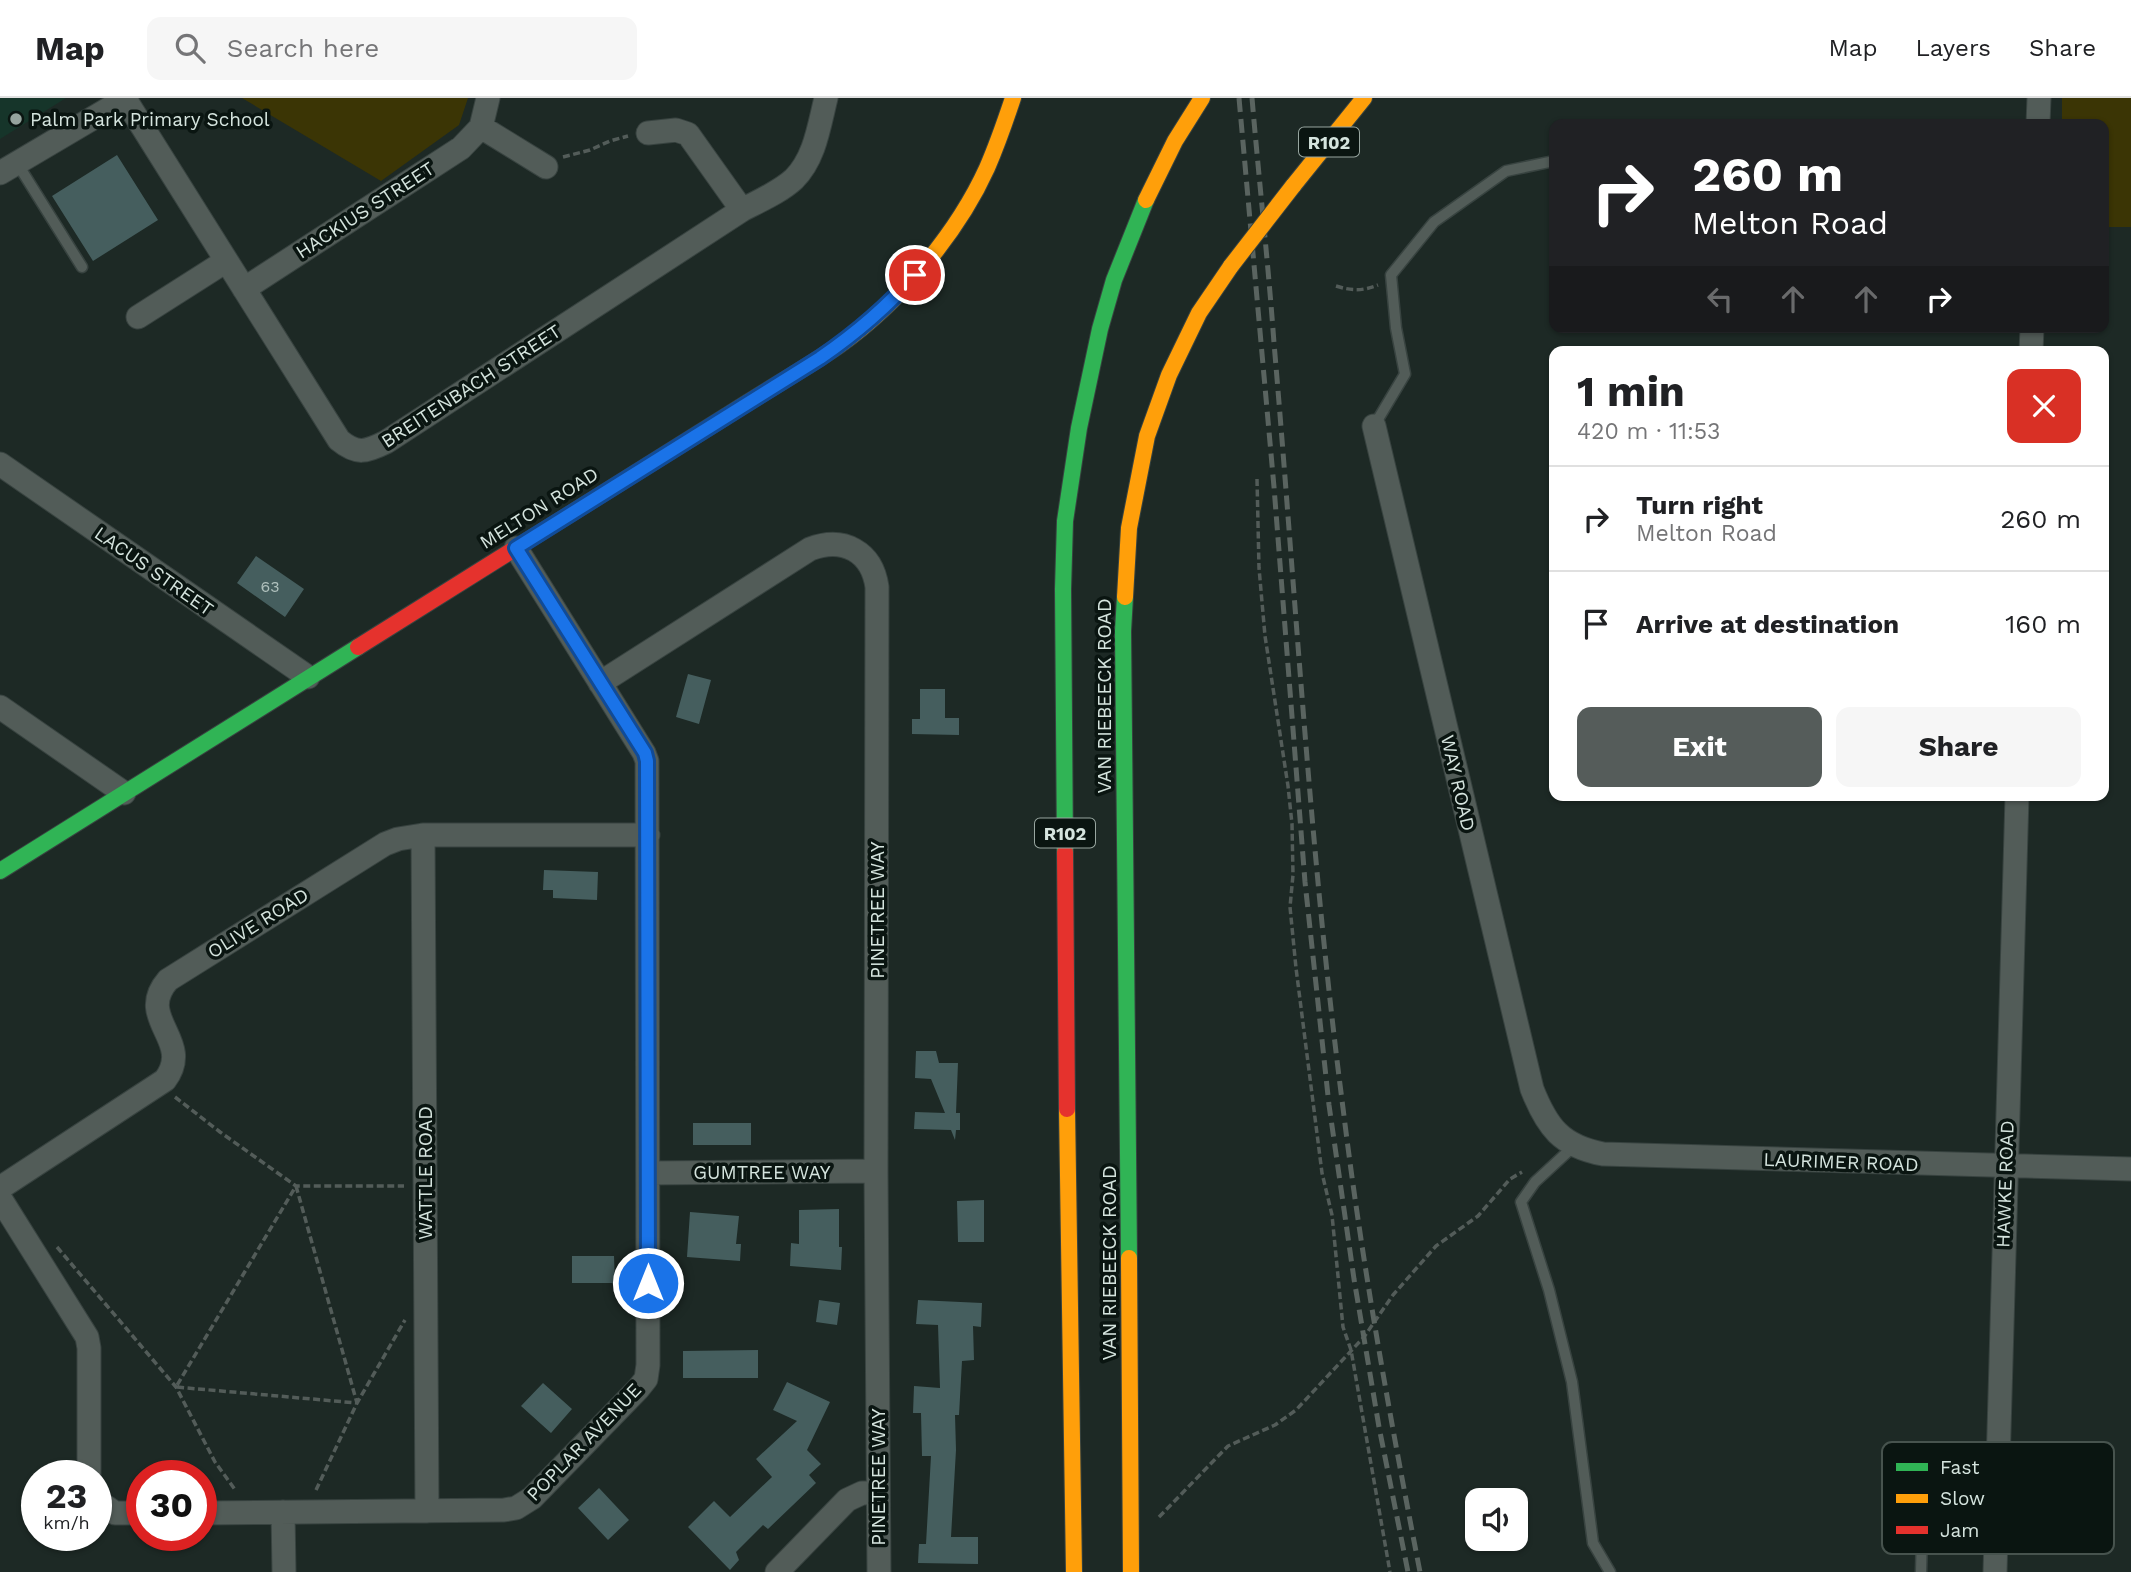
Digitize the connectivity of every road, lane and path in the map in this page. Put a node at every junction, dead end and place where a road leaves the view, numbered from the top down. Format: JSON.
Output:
{"nodes":[{"id":1,"x":488,"y":98,"type":"edge"},
{"id":2,"x":826,"y":98,"type":"edge"},
{"id":3,"x":1013,"y":98,"type":"edge"},
{"id":4,"x":1202,"y":98,"type":"edge"},
{"id":5,"x":1364,"y":98,"type":"edge"},
{"id":6,"x":2039,"y":98,"type":"edge"},
{"id":7,"x":126,"y":99,"type":"edge"},
{"id":8,"x":2038,"y":119,"type":"edge"},
{"id":9,"x":481,"y":127,"type":"junction"},
{"id":10,"x":648,"y":132,"type":"joint"},
{"id":11,"x":1549,"y":162,"type":"edge"},
{"id":12,"x":546,"y":167,"type":"joint"},
{"id":13,"x":8,"y":168,"type":"edge"},
{"id":14,"x":742,"y":210,"type":"junction"},
{"id":15,"x":226,"y":261,"type":"junction"},
{"id":16,"x":82,"y":267,"type":"dead end"},
{"id":17,"x":1391,"y":279,"type":"junction"},
{"id":18,"x":1336,"y":286,"type":"dead end"},
{"id":19,"x":244,"y":289,"type":"junction"},
{"id":20,"x":138,"y":317,"type":"dead end"},
{"id":21,"x":1374,"y":426,"type":"joint"},
{"id":22,"x":0,"y":464,"type":"edge"},
{"id":23,"x":1257,"y":479,"type":"dead end"},
{"id":24,"x":516,"y":548,"type":"junction"},
{"id":25,"x":308,"y":677,"type":"junction"},
{"id":26,"x":600,"y":683,"type":"junction"},
{"id":27,"x":0,"y":707,"type":"edge"},
{"id":28,"x":124,"y":793,"type":"junction"},
{"id":29,"x":2017,"y":801,"type":"edge"},
{"id":30,"x":423,"y":835,"type":"junction"},
{"id":31,"x":648,"y":835,"type":"junction"},
{"id":32,"x":0,"y":871,"type":"edge"},
{"id":33,"x":160,"y":1084,"type":"junction"},
{"id":34,"x":1565,"y":1140,"type":"junction"},
{"id":35,"x":1531,"y":1167,"type":"dead end"},
{"id":36,"x":2006,"y":1167,"type":"junction"},
{"id":37,"x":2131,"y":1169,"type":"edge"},
{"id":38,"x":876,"y":1171,"type":"junction"},
{"id":39,"x":648,"y":1173,"type":"junction"},
{"id":40,"x":296,"y":1186,"type":"junction"},
{"id":41,"x":426,"y":1186,"type":"junction"},
{"id":42,"x":0,"y":1188,"type":"edge"},
{"id":43,"x":0,"y":1198,"type":"edge"},
{"id":44,"x":54,"y":1243,"type":"dead end"},
{"id":45,"x":426,"y":1304,"type":"junction"},
{"id":46,"x":1351,"y":1350,"type":"junction"},
{"id":47,"x":176,"y":1387,"type":"junction"},
{"id":48,"x":358,"y":1403,"type":"junction"},
{"id":49,"x":1999,"y":1442,"type":"edge"},
{"id":50,"x":89,"y":1460,"type":"edge"},
{"id":51,"x":878,"y":1493,"type":"junction"},
{"id":52,"x":427,"y":1511,"type":"junction"},
{"id":53,"x":283,"y":1512,"type":"junction"},
{"id":54,"x":313,"y":1512,"type":"junction"},
{"id":55,"x":217,"y":1513,"type":"edge"},
{"id":56,"x":251,"y":1513,"type":"junction"},
{"id":57,"x":1154,"y":1522,"type":"dead end"},
{"id":58,"x":1921,"y":1554,"type":"edge"},
{"id":59,"x":1995,"y":1554,"type":"edge"},
{"id":60,"x":284,"y":1572,"type":"edge"},
{"id":61,"x":777,"y":1572,"type":"edge"},
{"id":62,"x":879,"y":1572,"type":"edge"},
{"id":63,"x":1074,"y":1572,"type":"edge"},
{"id":64,"x":1131,"y":1572,"type":"edge"},
{"id":65,"x":1390,"y":1572,"type":"edge"},
{"id":66,"x":1610,"y":1572,"type":"edge"},
{"id":67,"x":1921,"y":1572,"type":"edge"},
{"id":68,"x":1995,"y":1572,"type":"edge"}],
"edges":[{"from":1,"to":9,"type":"street"},
{"from":2,"to":14,"type":"street","name":"BREITENBACH STREET"},
{"from":3,"to":24,"type":"main road","name":"MELTON ROAD"},
{"from":4,"to":63,"type":"main road","name":"VAN RIEBEECK ROAD","number":"R102"},
{"from":5,"to":64,"type":"main road","name":"VAN RIEBEECK ROAD","number":"R102","bridge":true},
{"from":6,"to":8,"type":"street"},
{"from":7,"to":13,"type":"street"},
{"from":7,"to":15,"type":"street","name":"BREITENBACH STREET"},
{"from":9,"to":12,"type":"street"},
{"from":9,"to":19,"type":"street","name":"HACKIUS STREET"},
{"from":10,"to":12,"type":"path"},
{"from":10,"to":14,"type":"street"},
{"from":11,"to":17,"type":"lane"},
{"from":13,"to":16,"type":"lane"},
{"from":14,"to":19,"type":"street","name":"BREITENBACH STREET"},
{"from":15,"to":19,"type":"street","name":"BREITENBACH STREET"},
{"from":15,"to":20,"type":"street"},
{"from":17,"to":18,"type":"path"},
{"from":17,"to":21,"type":"lane"},
{"from":21,"to":34,"type":"street","name":"WAY ROAD"},
{"from":22,"to":25,"type":"street","name":"LACUS STREET"},
{"from":23,"to":46,"type":"path"},
{"from":24,"to":25,"type":"main road","name":"MELTON ROAD"},
{"from":24,"to":26,"type":"street","name":"POPLAR AVENUE"},
{"from":25,"to":28,"type":"main road","name":"MELTON ROAD"},
{"from":26,"to":31,"type":"street","name":"POPLAR AVENUE"},
{"from":26,"to":38,"type":"street","name":"PINETREE WAY"},
{"from":27,"to":28,"type":"street"},
{"from":28,"to":32,"type":"main road","name":"MELTON ROAD"},
{"from":29,"to":36,"type":"street","name":"HAWKE ROAD"},
{"from":30,"to":31,"type":"street","name":"OLIVE ROAD"},
{"from":30,"to":33,"type":"street","name":"OLIVE ROAD"},
{"from":30,"to":41,"type":"street","name":"WATTLE ROAD"},
{"from":31,"to":39,"type":"street","name":"POPLAR AVENUE"},
{"from":33,"to":40,"type":"path"},
{"from":33,"to":42,"type":"street"},
{"from":34,"to":36,"type":"street","name":"LAURIMER ROAD"},
{"from":34,"to":66,"type":"lane"},
{"from":35,"to":46,"type":"path"},
{"from":36,"to":37,"type":"street","name":"LAURIMER ROAD"},
{"from":36,"to":49,"type":"street","name":"HAWKE ROAD"},
{"from":38,"to":39,"type":"street","name":"GUMTREE WAY"},
{"from":38,"to":51,"type":"street","name":"PINETREE WAY"},
{"from":39,"to":52,"type":"street","name":"POPLAR AVENUE"},
{"from":40,"to":41,"type":"path"},
{"from":40,"to":47,"type":"path"},
{"from":40,"to":48,"type":"path"},
{"from":41,"to":45,"type":"street","name":"WATTLE ROAD"},
{"from":43,"to":50,"type":"street"},
{"from":44,"to":47,"type":"path"},
{"from":45,"to":48,"type":"path"},
{"from":45,"to":52,"type":"street","name":"WATTLE ROAD"},
{"from":46,"to":57,"type":"path"},
{"from":46,"to":65,"type":"path"},
{"from":47,"to":48,"type":"path"},
{"from":47,"to":56,"type":"path"},
{"from":48,"to":54,"type":"path"},
{"from":51,"to":61,"type":"street"},
{"from":51,"to":62,"type":"street","name":"PINETREE WAY"},
{"from":52,"to":54,"type":"street","name":"POPLAR AVENUE"},
{"from":53,"to":54,"type":"street","name":"POPLAR AVENUE"},
{"from":53,"to":56,"type":"street","name":"POPLAR AVENUE"},
{"from":53,"to":60,"type":"street"},
{"from":55,"to":56,"type":"street","name":"POPLAR AVENUE"},
{"from":58,"to":67,"type":"lane"},
{"from":59,"to":68,"type":"street","name":"HAWKE ROAD"}]}
